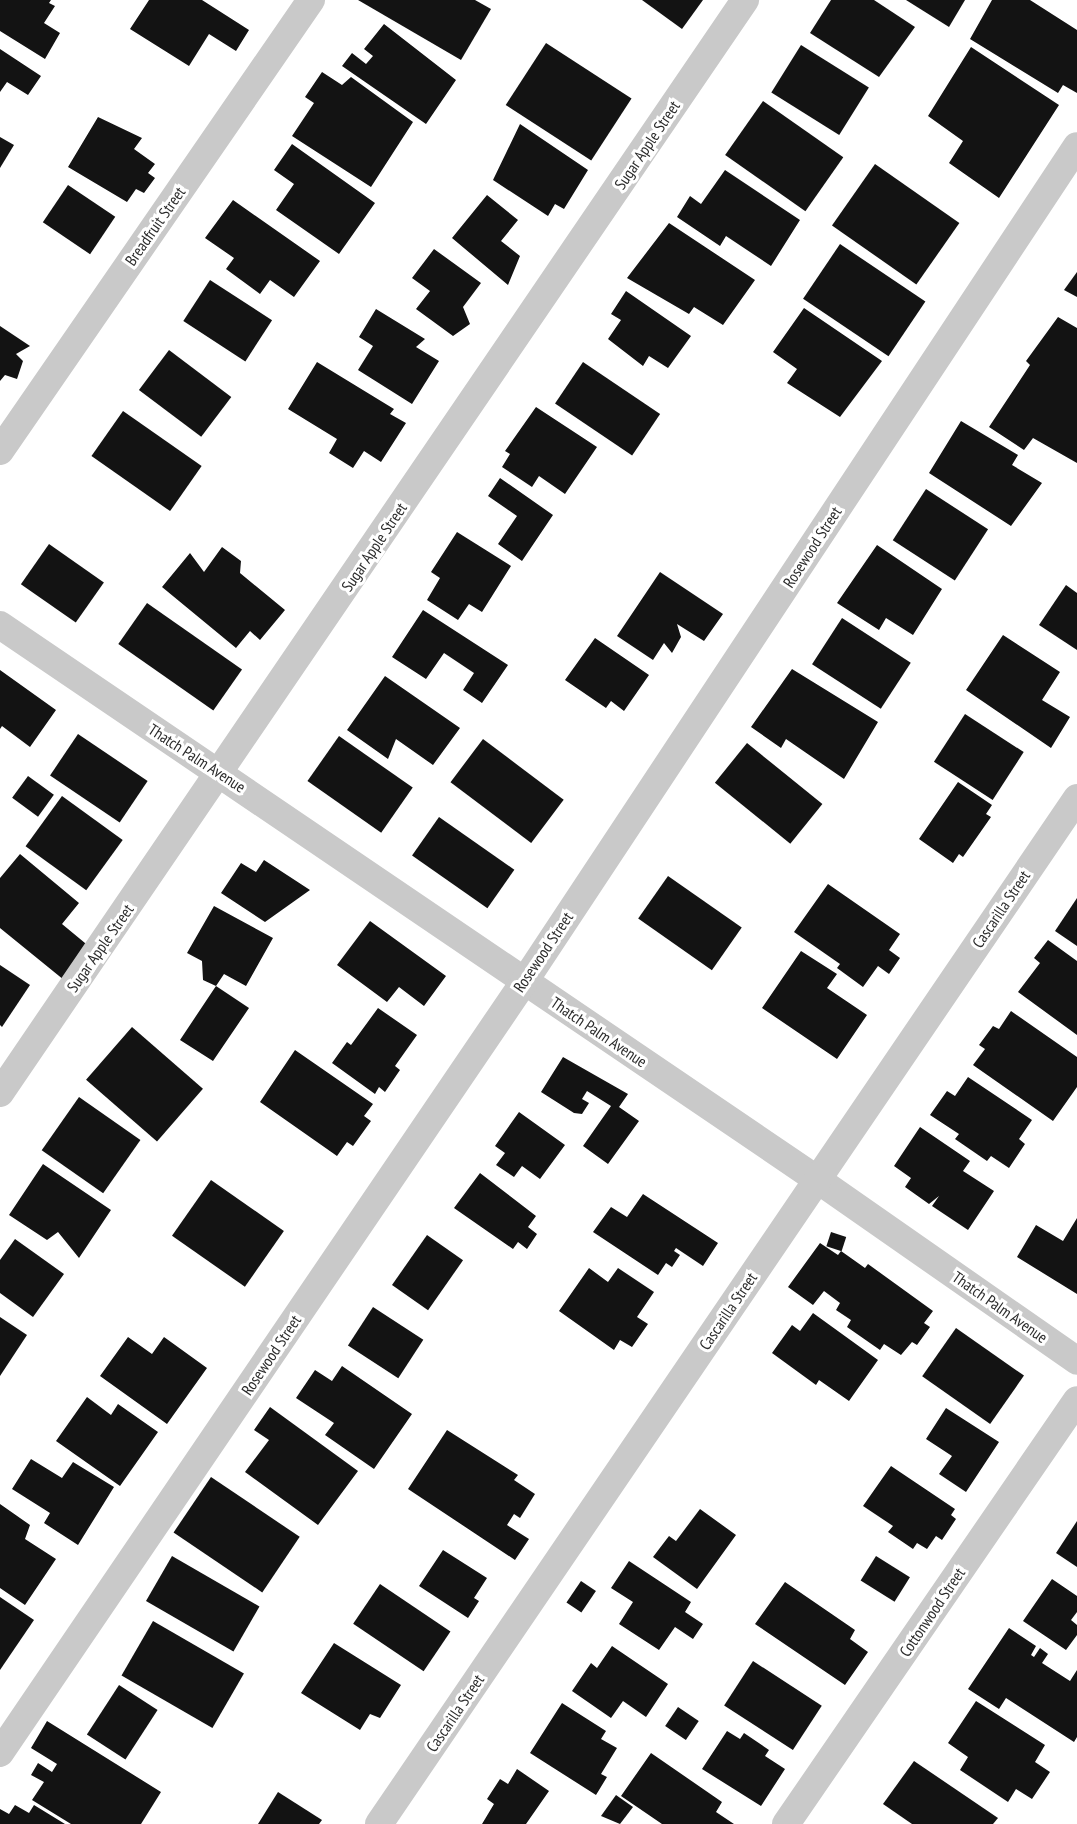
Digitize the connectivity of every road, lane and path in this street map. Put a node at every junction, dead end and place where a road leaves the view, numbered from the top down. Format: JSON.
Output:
{"nodes":[{"id":1,"x":311,"y":0,"type":"edge"},
{"id":2,"x":745,"y":0,"type":"edge"},
{"id":3,"x":1077,"y":146,"type":"edge"},
{"id":4,"x":0,"y":451,"type":"edge"},
{"id":5,"x":0,"y":625,"type":"edge"},
{"id":6,"x":221,"y":772,"type":"junction"},
{"id":7,"x":1077,"y":798,"type":"edge"},
{"id":8,"x":524,"y":982,"type":"junction"},
{"id":9,"x":0,"y":1093,"type":"edge"},
{"id":10,"x":818,"y":1180,"type":"junction"},
{"id":11,"x":1077,"y":1360,"type":"edge"},
{"id":12,"x":1077,"y":1400,"type":"edge"},
{"id":13,"x":0,"y":1753,"type":"edge"},
{"id":14,"x":379,"y":1824,"type":"edge"},
{"id":15,"x":786,"y":1824,"type":"edge"}],
"edges":[{"from":1,"to":4,"type":"street","name":"Breadfruit Street"},
{"from":2,"to":6,"type":"street","name":"Sugar Apple Street"},
{"from":3,"to":8,"type":"street","name":"Rosewood Street"},
{"from":5,"to":6,"type":"street","name":"Thatch Palm Avenue"},
{"from":6,"to":8,"type":"street","name":"Thatch Palm Avenue"},
{"from":6,"to":9,"type":"street","name":"Sugar Apple Street"},
{"from":7,"to":10,"type":"street","name":"Cascarilla Street"},
{"from":8,"to":10,"type":"street","name":"Thatch Palm Avenue"},
{"from":8,"to":13,"type":"street","name":"Rosewood Street"},
{"from":10,"to":11,"type":"street","name":"Thatch Palm Avenue"},
{"from":10,"to":14,"type":"street","name":"Cascarilla Street"},
{"from":12,"to":15,"type":"street","name":"Cottonwood Street"}]}
